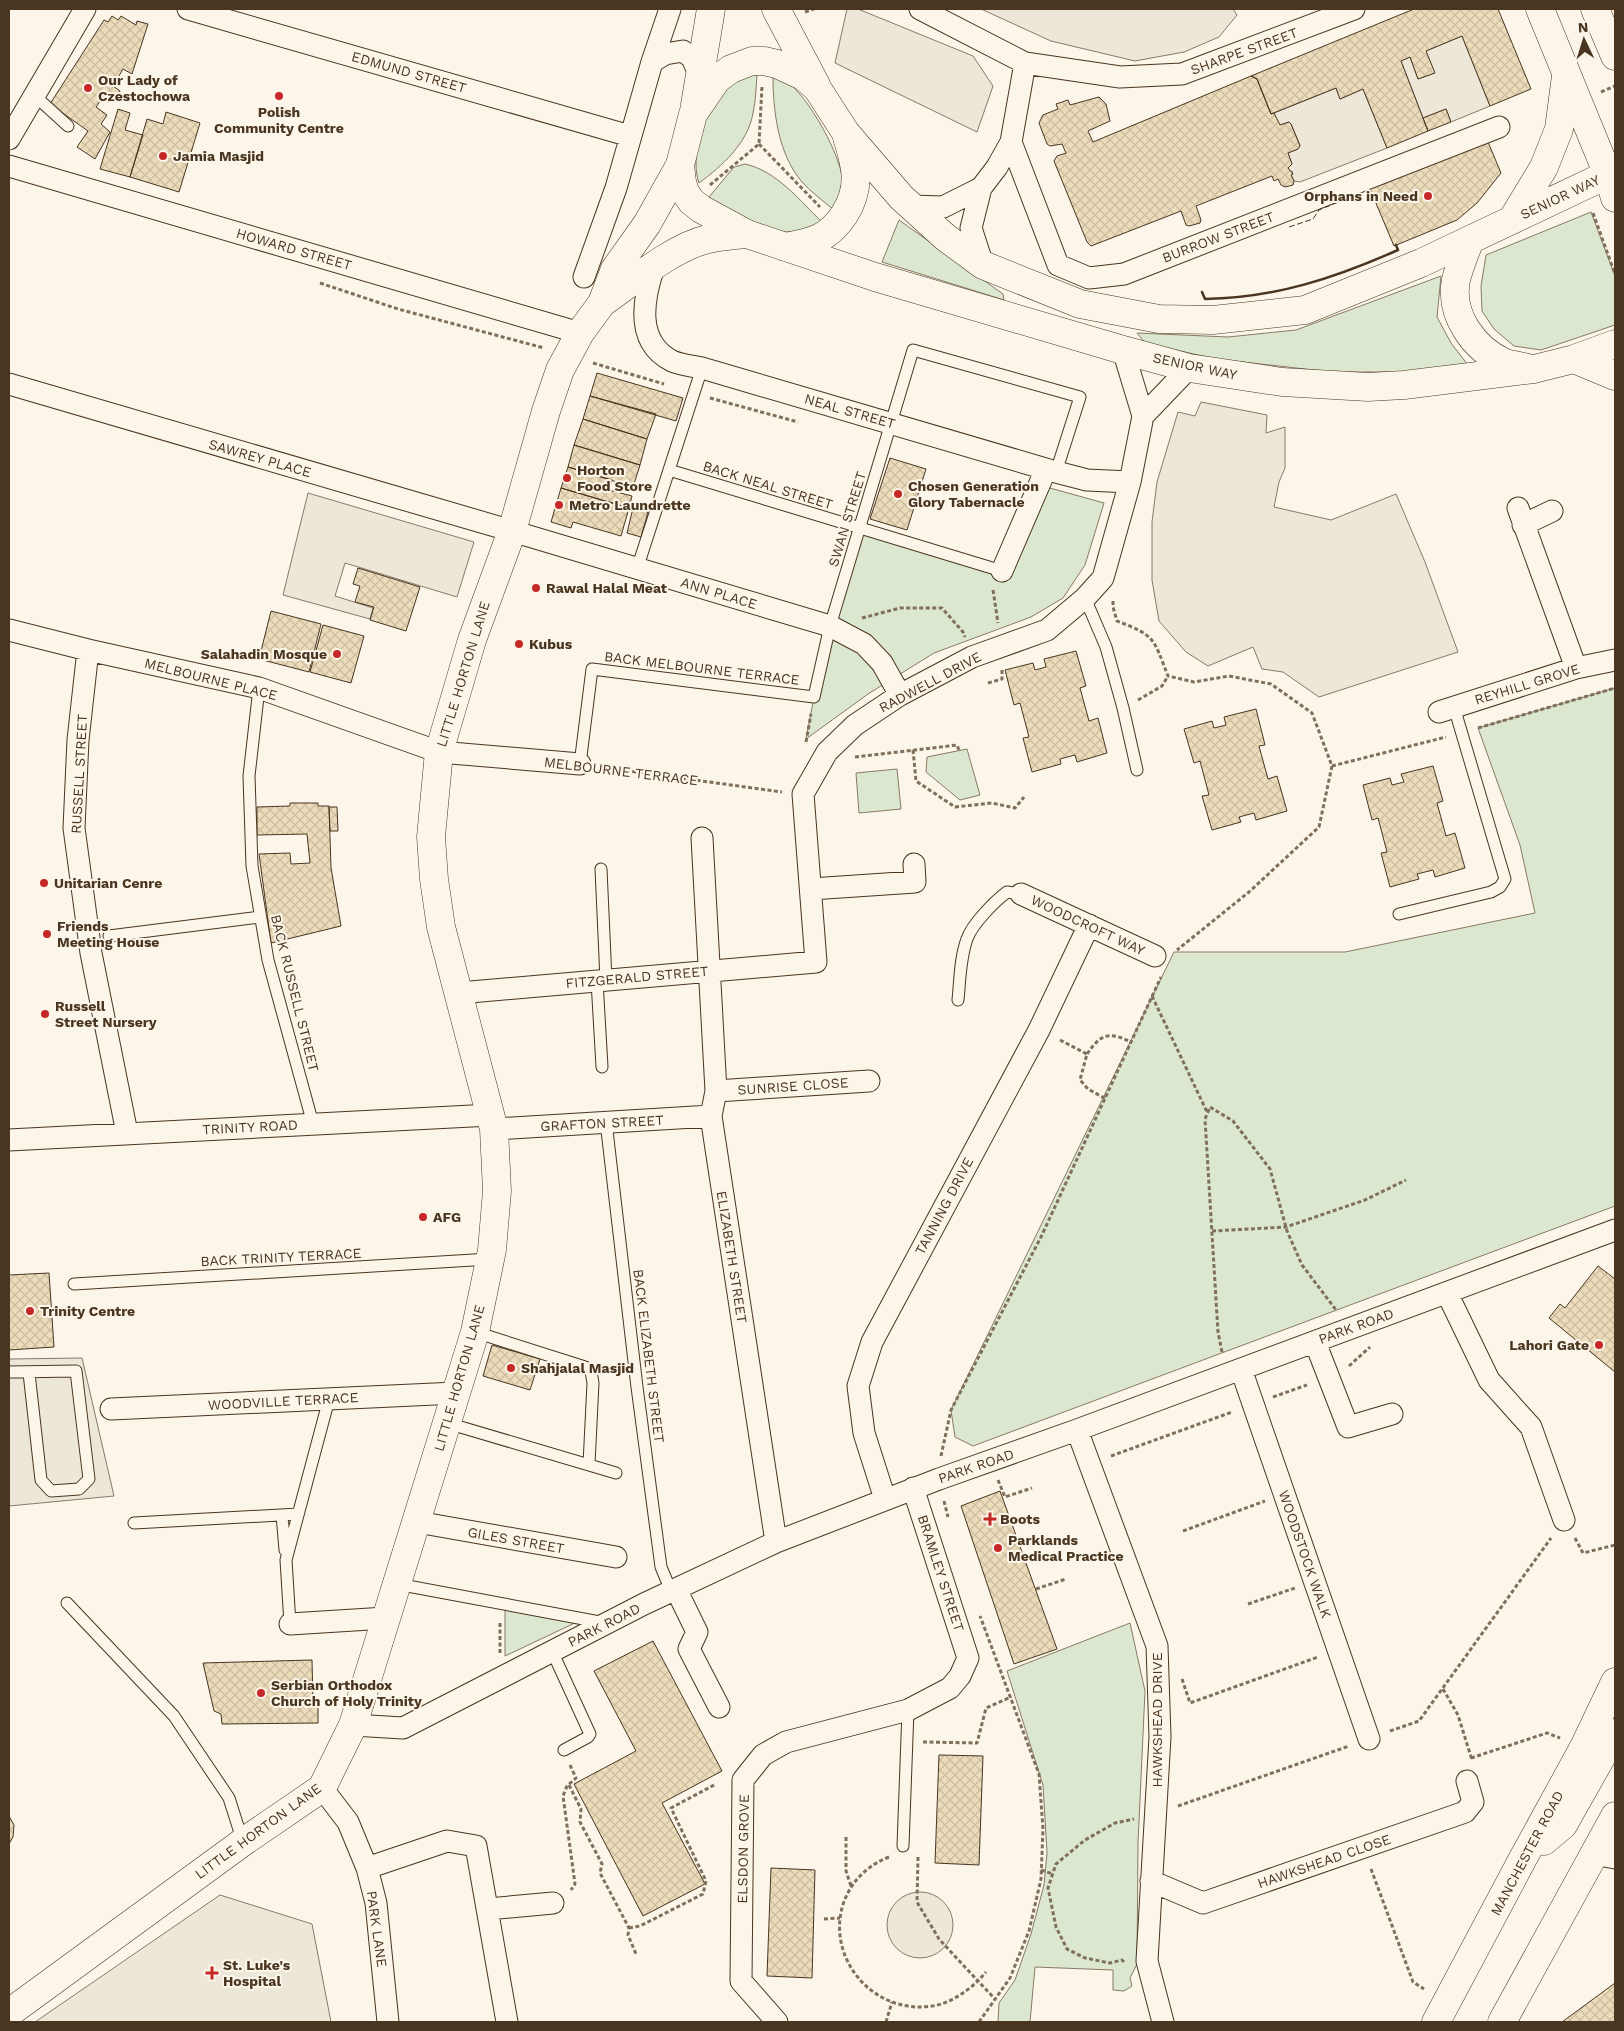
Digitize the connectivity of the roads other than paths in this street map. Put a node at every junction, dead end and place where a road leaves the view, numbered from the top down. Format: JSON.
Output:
{"nodes":[{"id":1,"x":85,"y":9,"type":"edge"},
{"id":2,"x":188,"y":9,"type":"edge"},
{"id":3,"x":670,"y":9,"type":"edge"},
{"id":4,"x":711,"y":9,"type":"edge"},
{"id":5,"x":776,"y":9,"type":"edge"},
{"id":6,"x":1354,"y":9,"type":"edge"},
{"id":7,"x":1540,"y":9,"type":"edge"},
{"id":8,"x":1595,"y":9,"type":"edge"},
{"id":9,"x":930,"y":11,"type":"edge"},
{"id":10,"x":1615,"y":56,"type":"edge"},
{"id":11,"x":652,"y":62,"type":"junction"},
{"id":12,"x":1025,"y":63,"type":"junction"},
{"id":13,"x":1567,"y":73,"type":"junction"},
{"id":14,"x":699,"y":74,"type":"junction"},
{"id":15,"x":817,"y":88,"type":"junction"},
{"id":16,"x":34,"y":95,"type":"junction"},
{"id":17,"x":693,"y":114,"type":"junction"},
{"id":18,"x":68,"y":126,"type":"dead end"},
{"id":19,"x":1499,"y":127,"type":"dead end"},
{"id":20,"x":846,"y":133,"type":"junction"},
{"id":21,"x":630,"y":136,"type":"junction"},
{"id":22,"x":9,"y":139,"type":"edge"},
{"id":23,"x":1011,"y":142,"type":"junction"},
{"id":24,"x":680,"y":165,"type":"junction"},
{"id":25,"x":9,"y":166,"type":"edge"},
{"id":26,"x":1613,"y":181,"type":"edge"},
{"id":27,"x":981,"y":188,"type":"junction"},
{"id":28,"x":910,"y":206,"type":"junction"},
{"id":29,"x":1512,"y":220,"type":"junction"},
{"id":30,"x":747,"y":234,"type":"junction"},
{"id":31,"x":1470,"y":240,"type":"junction"},
{"id":32,"x":785,"y":246,"type":"junction"},
{"id":33,"x":983,"y":265,"type":"junction"},
{"id":34,"x":654,"y":267,"type":"junction"},
{"id":35,"x":584,"y":277,"type":"dead end"},
{"id":36,"x":602,"y":304,"type":"junction"},
{"id":37,"x":574,"y":344,"type":"junction"},
{"id":38,"x":1615,"y":344,"type":"edge"},
{"id":39,"x":1123,"y":350,"type":"junction"},
{"id":40,"x":1574,"y":360,"type":"junction"},
{"id":41,"x":702,"y":368,"type":"junction"},
{"id":42,"x":1189,"y":368,"type":"junction"},
{"id":43,"x":1534,"y":369,"type":"junction"},
{"id":44,"x":1615,"y":376,"type":"edge"},
{"id":45,"x":9,"y":384,"type":"edge"},
{"id":46,"x":1143,"y":416,"type":"junction"},
{"id":47,"x":890,"y":423,"type":"junction"},
{"id":48,"x":669,"y":470,"type":"junction"},
{"id":49,"x":1051,"y":470,"type":"junction"},
{"id":50,"x":1130,"y":482,"type":"junction"},
{"id":51,"x":1552,"y":511,"type":"dead end"},
{"id":52,"x":860,"y":528,"type":"junction"},
{"id":53,"x":512,"y":531,"type":"junction"},
{"id":54,"x":637,"y":569,"type":"junction"},
{"id":55,"x":996,"y":569,"type":"joint"},
{"id":56,"x":1085,"y":598,"type":"junction"},
{"id":57,"x":830,"y":626,"type":"junction"},
{"id":58,"x":9,"y":630,"type":"edge"},
{"id":59,"x":88,"y":650,"type":"junction"},
{"id":60,"x":1615,"y":660,"type":"edge"},
{"id":61,"x":1576,"y":668,"type":"junction"},
{"id":62,"x":259,"y":688,"type":"junction"},
{"id":63,"x":900,"y":695,"type":"junction"},
{"id":64,"x":814,"y":698,"type":"joint"},
{"id":65,"x":1446,"y":709,"type":"joint"},
{"id":66,"x":439,"y":752,"type":"junction"},
{"id":67,"x":580,"y":764,"type":"joint"},
{"id":68,"x":1138,"y":770,"type":"dead end"},
{"id":69,"x":702,"y":838,"type":"dead end"},
{"id":70,"x":914,"y":864,"type":"dead end"},
{"id":71,"x":600,"y":869,"type":"dead end"},
{"id":72,"x":811,"y":889,"type":"junction"},
{"id":73,"x":1021,"y":894,"type":"joint"},
{"id":74,"x":1399,"y":914,"type":"dead end"},
{"id":75,"x":260,"y":917,"type":"junction"},
{"id":76,"x":1089,"y":925,"type":"junction"},
{"id":77,"x":109,"y":936,"type":"dead end"},
{"id":78,"x":1164,"y":960,"type":"road end"},
{"id":79,"x":709,"y":971,"type":"junction"},
{"id":80,"x":602,"y":980,"type":"junction"},
{"id":81,"x":459,"y":993,"type":"junction"},
{"id":82,"x":958,"y":1000,"type":"dead end"},
{"id":83,"x":602,"y":1067,"type":"dead end"},
{"id":84,"x":869,"y":1081,"type":"dead end"},
{"id":85,"x":716,"y":1091,"type":"junction"},
{"id":86,"x":711,"y":1116,"type":"junction"},
{"id":87,"x":492,"y":1122,"type":"junction"},
{"id":88,"x":606,"y":1122,"type":"junction"},
{"id":89,"x":313,"y":1124,"type":"junction"},
{"id":90,"x":127,"y":1133,"type":"junction"},
{"id":91,"x":9,"y":1140,"type":"edge"},
{"id":92,"x":1615,"y":1230,"type":"edge"},
{"id":93,"x":490,"y":1259,"type":"junction"},
{"id":94,"x":74,"y":1284,"type":"dead end"},
{"id":95,"x":1447,"y":1293,"type":"junction"},
{"id":96,"x":475,"y":1332,"type":"junction"},
{"id":97,"x":1314,"y":1342,"type":"junction"},
{"id":98,"x":9,"y":1372,"type":"edge"},
{"id":99,"x":29,"y":1372,"type":"junction"},
{"id":100,"x":1234,"y":1372,"type":"junction"},
{"id":101,"x":456,"y":1393,"type":"junction"},
{"id":102,"x":328,"y":1399,"type":"junction"},
{"id":103,"x":111,"y":1409,"type":"dead end"},
{"id":104,"x":1392,"y":1414,"type":"dead end"},
{"id":105,"x":447,"y":1423,"type":"junction"},
{"id":106,"x":1077,"y":1430,"type":"junction"},
{"id":107,"x":589,"y":1464,"type":"junction"},
{"id":108,"x":616,"y":1473,"type":"dead end"},
{"id":109,"x":913,"y":1488,"type":"junction"},
{"id":110,"x":885,"y":1499,"type":"junction"},
{"id":111,"x":298,"y":1514,"type":"junction"},
{"id":112,"x":282,"y":1515,"type":"junction"},
{"id":113,"x":1564,"y":1520,"type":"road end"},
{"id":114,"x":134,"y":1522,"type":"dead end"},
{"id":115,"x":417,"y":1522,"type":"junction"},
{"id":116,"x":776,"y":1542,"type":"junction"},
{"id":117,"x":616,"y":1557,"type":"dead end"},
{"id":118,"x":286,"y":1560,"type":"junction"},
{"id":119,"x":397,"y":1584,"type":"junction"},
{"id":120,"x":673,"y":1590,"type":"junction"},
{"id":121,"x":67,"y":1603,"type":"dead end"},
{"id":122,"x":386,"y":1618,"type":"junction"},
{"id":123,"x":607,"y":1623,"type":"junction"},
{"id":124,"x":290,"y":1624,"type":"joint"},
{"id":125,"x":552,"y":1651,"type":"junction"},
{"id":126,"x":968,"y":1658,"type":"joint"},
{"id":127,"x":1615,"y":1682,"type":"edge"},
{"id":128,"x":719,"y":1707,"type":"dead end"},
{"id":129,"x":908,"y":1710,"type":"junction"},
{"id":130,"x":353,"y":1725,"type":"junction"},
{"id":131,"x":1615,"y":1733,"type":"edge"},
{"id":132,"x":1369,"y":1739,"type":"road end"},
{"id":133,"x":564,"y":1750,"type":"road end"},
{"id":134,"x":1467,"y":1781,"type":"road end"},
{"id":135,"x":322,"y":1788,"type":"junction"},
{"id":136,"x":1615,"y":1816,"type":"edge"},
{"id":137,"x":243,"y":1842,"type":"junction"},
{"id":138,"x":903,"y":1852,"type":"road end"},
{"id":139,"x":1605,"y":1856,"type":"edge"},
{"id":140,"x":1520,"y":1862,"type":"junction"},
{"id":141,"x":367,"y":1868,"type":"junction"},
{"id":142,"x":1151,"y":1881,"type":"junction"},
{"id":143,"x":553,"y":1903,"type":"road end"},
{"id":144,"x":488,"y":1909,"type":"junction"},
{"id":145,"x":9,"y":2013,"type":"edge"},
{"id":146,"x":1441,"y":2014,"type":"edge"},
{"id":147,"x":388,"y":2022,"type":"edge"},
{"id":148,"x":507,"y":2022,"type":"edge"},
{"id":149,"x":777,"y":2022,"type":"edge"},
{"id":150,"x":1163,"y":2022,"type":"edge"},
{"id":151,"x":1502,"y":2022,"type":"edge"}],
"edges":[{"from":1,"to":16,"type":"street"},
{"from":2,"to":21,"type":"street","name":"EDMUND STREET"},
{"from":3,"to":11,"type":"street"},
{"from":4,"to":14,"type":"main road"},
{"from":5,"to":15,"type":"main road"},
{"from":6,"to":12,"type":"street","name":"SHARPE STREET"},
{"from":7,"to":13,"type":"main road"},
{"from":8,"to":10,"type":"main road"},
{"from":9,"to":12,"type":"street","name":"SHARPE STREET"},
{"from":11,"to":14,"type":"street"},
{"from":11,"to":21,"type":"street"},
{"from":12,"to":23,"type":"street"},
{"from":13,"to":26,"type":"main road"},
{"from":13,"to":29,"type":"main road"},
{"from":14,"to":17,"type":"main road"},
{"from":15,"to":17,"type":"main road","name":"SENIOR WAY"},
{"from":15,"to":20,"type":"main road","name":"SENIOR WAY"},
{"from":16,"to":18,"type":"lane"},
{"from":16,"to":22,"type":"street"},
{"from":17,"to":24,"type":"main road","name":"SENIOR WAY"},
{"from":19,"to":23,"type":"street","name":"BURROW STREET"},
{"from":20,"to":28,"type":"main road","name":"SENIOR WAY"},
{"from":20,"to":32,"type":"main road","name":"SENIOR WAY"},
{"from":21,"to":35,"type":"street"},
{"from":23,"to":27,"type":"street"},
{"from":24,"to":30,"type":"main road","name":"SENIOR WAY"},
{"from":24,"to":36,"type":"main road","name":"LITTLE HORTON LANE"},
{"from":25,"to":37,"type":"street","name":"HOWARD STREET"},
{"from":26,"to":29,"type":"main road","name":"SENIOR WAY"},
{"from":27,"to":28,"type":"street"},
{"from":27,"to":33,"type":"street"},
{"from":28,"to":33,"type":"main road","name":"SENIOR WAY"},
{"from":29,"to":31,"type":"main road","name":"SENIOR WAY"},
{"from":30,"to":32,"type":"main road","name":"SENIOR WAY"},
{"from":30,"to":34,"type":"main road","name":"LITTLE HORTON LANE"},
{"from":31,"to":33,"type":"main road","name":"SENIOR WAY"},
{"from":31,"to":43,"type":"main road"},
{"from":32,"to":39,"type":"main road","name":"SENIOR WAY"},
{"from":34,"to":36,"type":"main road","name":"LITTLE HORTON LANE"},
{"from":34,"to":41,"type":"street","name":"NEAL STREET"},
{"from":36,"to":37,"type":"main road","name":"LITTLE HORTON LANE"},
{"from":37,"to":53,"type":"main road","name":"LITTLE HORTON LANE"},
{"from":38,"to":40,"type":"main road","name":"SENIOR WAY"},
{"from":39,"to":42,"type":"main road","name":"SENIOR WAY"},
{"from":39,"to":46,"type":"street","name":"RADWELL DRIVE"},
{"from":40,"to":43,"type":"main road","name":"SENIOR WAY"},
{"from":40,"to":44,"type":"main road"},
{"from":41,"to":47,"type":"street","name":"NEAL STREET"},
{"from":41,"to":48,"type":"lane"},
{"from":42,"to":43,"type":"main road","name":"SENIOR WAY"},
{"from":42,"to":46,"type":"street"},
{"from":45,"to":53,"type":"street","name":"SAWREY PLACE"},
{"from":46,"to":50,"type":"street","name":"RADWELL DRIVE"},
{"from":47,"to":49,"type":"street","name":"NEAL STREET"},
{"from":47,"to":49,"type":"lane","name":"SWAN STREET"},
{"from":47,"to":52,"type":"lane","name":"SWAN STREET"},
{"from":48,"to":52,"type":"lane","name":"BACK NEAL STREET"},
{"from":48,"to":54,"type":"lane"},
{"from":49,"to":50,"type":"street","name":"NEAL STREET"},
{"from":49,"to":55,"type":"street"},
{"from":50,"to":56,"type":"street","name":"RADWELL DRIVE"},
{"from":51,"to":61,"type":"street"},
{"from":52,"to":55,"type":"lane","name":"BACK NEAL STREET"},
{"from":52,"to":57,"type":"lane","name":"SWAN STREET"},
{"from":53,"to":54,"type":"street","name":"ANN PLACE"},
{"from":53,"to":66,"type":"main road","name":"LITTLE HORTON LANE"},
{"from":54,"to":57,"type":"street","name":"ANN PLACE"},
{"from":56,"to":63,"type":"street","name":"RADWELL DRIVE"},
{"from":56,"to":68,"type":"lane"},
{"from":57,"to":63,"type":"street","name":"ANN PLACE"},
{"from":57,"to":64,"type":"lane","name":"SWAN STREET"},
{"from":58,"to":59,"type":"street","name":"MELBOURNE PLACE"},
{"from":59,"to":62,"type":"street","name":"MELBOURNE PLACE"},
{"from":59,"to":90,"type":"street","name":"RUSSELL STREET"},
{"from":60,"to":61,"type":"street","name":"REYHILL GROVE"},
{"from":61,"to":65,"type":"street","name":"REYHILL GROVE"},
{"from":62,"to":66,"type":"street","name":"MELBOURNE PLACE"},
{"from":62,"to":75,"type":"lane","name":"BACK RUSSELL STREET"},
{"from":63,"to":72,"type":"street","name":"RADWELL DRIVE"},
{"from":64,"to":67,"type":"lane","name":"BACK MELBOURNE TERRACE"},
{"from":65,"to":74,"type":"lane"},
{"from":66,"to":67,"type":"street","name":"MELBOURNE TERRACE"},
{"from":66,"to":81,"type":"main road","name":"LITTLE HORTON LANE"},
{"from":69,"to":79,"type":"street","name":"ELIZABETH STREET"},
{"from":70,"to":72,"type":"street"},
{"from":71,"to":80,"type":"lane"},
{"from":72,"to":79,"type":"street","name":"FITZGERALD STREET"},
{"from":73,"to":76,"type":"street","name":"WOODCROFT WAY"},
{"from":73,"to":82,"type":"lane"},
{"from":75,"to":77,"type":"lane"},
{"from":75,"to":89,"type":"lane","name":"BACK RUSSELL STREET"},
{"from":76,"to":78,"type":"street","name":"WOODCROFT WAY"},
{"from":76,"to":110,"type":"street","name":"TANNING DRIVE"},
{"from":79,"to":80,"type":"street","name":"FITZGERALD STREET"},
{"from":79,"to":85,"type":"street","name":"ELIZABETH STREET"},
{"from":80,"to":81,"type":"street","name":"FITZGERALD STREET"},
{"from":80,"to":83,"type":"lane"},
{"from":81,"to":87,"type":"main road","name":"LITTLE HORTON LANE"},
{"from":84,"to":85,"type":"street","name":"SUNRISE CLOSE"},
{"from":85,"to":86,"type":"street","name":"ELIZABETH STREET"},
{"from":86,"to":88,"type":"street","name":"GRAFTON STREET"},
{"from":86,"to":116,"type":"street","name":"ELIZABETH STREET"},
{"from":87,"to":88,"type":"street","name":"GRAFTON STREET"},
{"from":87,"to":89,"type":"street","name":"TRINITY ROAD"},
{"from":87,"to":93,"type":"main road","name":"LITTLE HORTON LANE"},
{"from":88,"to":120,"type":"lane","name":"BACK ELIZABETH STREET"},
{"from":89,"to":90,"type":"street","name":"TRINITY ROAD"},
{"from":90,"to":91,"type":"street","name":"TRINITY ROAD"},
{"from":92,"to":95,"type":"street","name":"PARK ROAD"},
{"from":93,"to":94,"type":"lane","name":"BACK TRINITY TERRACE"},
{"from":93,"to":96,"type":"main road","name":"LITTLE HORTON LANE"},
{"from":95,"to":97,"type":"street","name":"PARK ROAD"},
{"from":95,"to":113,"type":"street"},
{"from":96,"to":101,"type":"main road","name":"LITTLE HORTON LANE"},
{"from":96,"to":107,"type":"lane"},
{"from":97,"to":100,"type":"street","name":"PARK ROAD"},
{"from":97,"to":104,"type":"street"},
{"from":98,"to":99,"type":"lane"},
{"from":99,"to":99,"type":"lane"},
{"from":100,"to":106,"type":"street","name":"PARK ROAD"},
{"from":100,"to":132,"type":"street","name":"WOODSTOCK WALK"},
{"from":101,"to":102,"type":"street","name":"WOODVILLE TERRACE"},
{"from":101,"to":105,"type":"main road","name":"LITTLE HORTON LANE"},
{"from":102,"to":103,"type":"street","name":"WOODVILLE TERRACE"},
{"from":102,"to":111,"type":"lane"},
{"from":105,"to":107,"type":"lane"},
{"from":105,"to":115,"type":"main road","name":"LITTLE HORTON LANE"},
{"from":106,"to":109,"type":"street","name":"PARK ROAD"},
{"from":106,"to":142,"type":"street","name":"HAWKSHEAD DRIVE"},
{"from":107,"to":108,"type":"lane"},
{"from":109,"to":110,"type":"street","name":"PARK ROAD"},
{"from":109,"to":126,"type":"street","name":"BRAMLEY STREET"},
{"from":110,"to":116,"type":"street","name":"PARK ROAD"},
{"from":111,"to":112,"type":"lane"},
{"from":111,"to":118,"type":"lane"},
{"from":112,"to":114,"type":"lane"},
{"from":112,"to":118,"type":"lane"},
{"from":115,"to":117,"type":"street","name":"GILES STREET"},
{"from":115,"to":119,"type":"main road","name":"LITTLE HORTON LANE"},
{"from":116,"to":120,"type":"street","name":"PARK ROAD"},
{"from":118,"to":124,"type":"lane"},
{"from":119,"to":122,"type":"main road","name":"LITTLE HORTON LANE"},
{"from":119,"to":123,"type":"lane"},
{"from":120,"to":123,"type":"street","name":"PARK ROAD"},
{"from":120,"to":128,"type":"street"},
{"from":121,"to":137,"type":"lane"},
{"from":122,"to":124,"type":"street"},
{"from":122,"to":130,"type":"main road","name":"LITTLE HORTON LANE"},
{"from":123,"to":125,"type":"street","name":"PARK ROAD"},
{"from":125,"to":130,"type":"street","name":"PARK ROAD"},
{"from":125,"to":133,"type":"lane"},
{"from":126,"to":129,"type":"street","name":"ELSDON GROVE"},
{"from":127,"to":140,"type":"main road","name":"MANCHESTER ROAD"},
{"from":129,"to":138,"type":"lane"},
{"from":129,"to":149,"type":"street","name":"ELSDON GROVE"},
{"from":130,"to":135,"type":"main road","name":"LITTLE HORTON LANE"},
{"from":131,"to":140,"type":"main road"},
{"from":134,"to":142,"type":"street","name":"HAWKSHEAD CLOSE"},
{"from":135,"to":137,"type":"main road","name":"LITTLE HORTON LANE"},
{"from":135,"to":141,"type":"street","name":"PARK LANE"},
{"from":136,"to":139,"type":"main road"},
{"from":137,"to":145,"type":"main road","name":"LITTLE HORTON LANE"},
{"from":139,"to":151,"type":"main road"},
{"from":140,"to":146,"type":"main road","name":"MANCHESTER ROAD"},
{"from":141,"to":144,"type":"street"},
{"from":141,"to":147,"type":"street","name":"PARK LANE"},
{"from":142,"to":150,"type":"street","name":"HAWKSHEAD DRIVE"},
{"from":143,"to":144,"type":"street"},
{"from":144,"to":148,"type":"street"}]}
